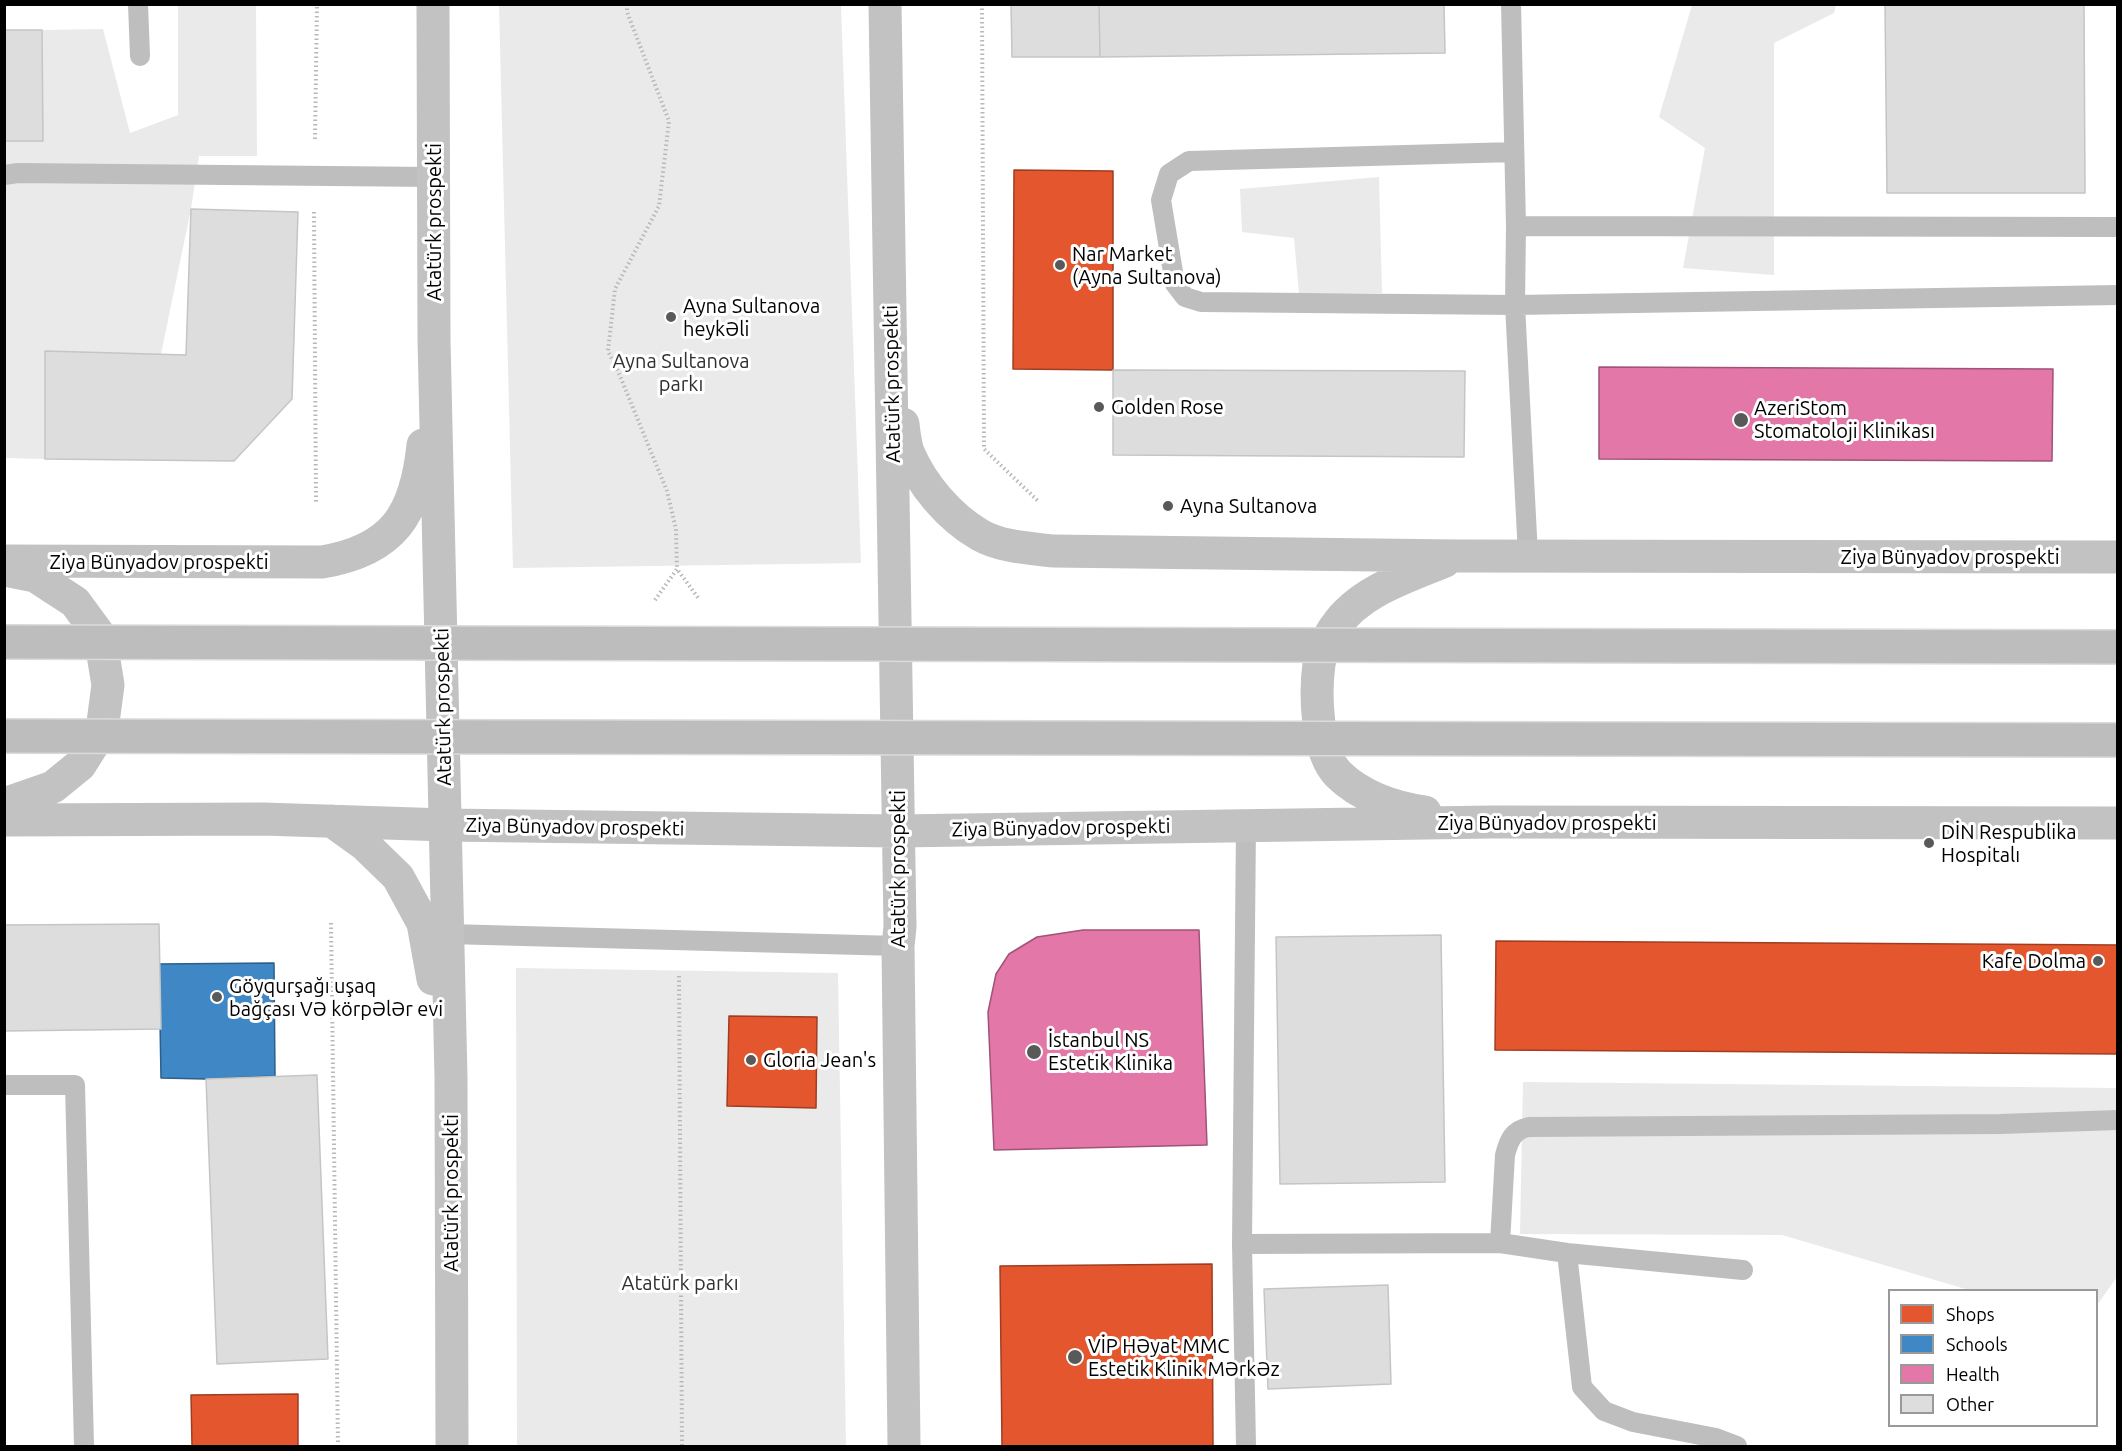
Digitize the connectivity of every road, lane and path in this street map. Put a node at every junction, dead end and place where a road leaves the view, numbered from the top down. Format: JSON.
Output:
{"nodes":[{"id":1,"x":138,"y":4,"type":"edge"},
{"id":2,"x":317,"y":4,"type":"edge"},
{"id":3,"x":433,"y":4,"type":"edge"},
{"id":4,"x":627,"y":4,"type":"edge"},
{"id":5,"x":885,"y":4,"type":"edge"},
{"id":6,"x":982,"y":4,"type":"edge"},
{"id":7,"x":1511,"y":4,"type":"edge"},
{"id":8,"x":140,"y":56,"type":"dead end"},
{"id":9,"x":1514,"y":152,"type":"junction"},
{"id":10,"x":4,"y":175,"type":"edge"},
{"id":11,"x":314,"y":176,"type":"junction"},
{"id":12,"x":434,"y":177,"type":"junction"},
{"id":13,"x":1516,"y":226,"type":"junction"},
{"id":14,"x":2118,"y":227,"type":"edge"},
{"id":15,"x":2118,"y":295,"type":"edge"},
{"id":16,"x":1515,"y":305,"type":"junction"},
{"id":17,"x":434,"y":339,"type":"junction"},
{"id":18,"x":891,"y":361,"type":"junction"},
{"id":19,"x":1038,"y":501,"type":"dead end"},
{"id":20,"x":316,"y":504,"type":"dead end"},
{"id":21,"x":1528,"y":555,"type":"junction"},
{"id":22,"x":1457,"y":556,"type":"junction"},
{"id":23,"x":2118,"y":558,"type":"edge"},
{"id":24,"x":4,"y":561,"type":"edge"},
{"id":25,"x":677,"y":569,"type":"dead end"},
{"id":26,"x":4,"y":570,"type":"edge"},
{"id":27,"x":4,"y":642,"type":"edge"},
{"id":28,"x":2118,"y":647,"type":"edge"},
{"id":29,"x":4,"y":736,"type":"edge"},
{"id":30,"x":2118,"y":740,"type":"edge"},
{"id":31,"x":4,"y":804,"type":"edge"},
{"id":32,"x":4,"y":820,"type":"edge"},
{"id":33,"x":332,"y":821,"type":"junction"},
{"id":34,"x":1491,"y":822,"type":"junction"},
{"id":35,"x":2118,"y":823,"type":"edge"},
{"id":36,"x":446,"y":825,"type":"junction"},
{"id":37,"x":1246,"y":825,"type":"junction"},
{"id":38,"x":898,"y":831,"type":"junction"},
{"id":39,"x":331,"y":923,"type":"dead end"},
{"id":40,"x":448,"y":934,"type":"junction"},
{"id":41,"x":679,"y":939,"type":"junction"},
{"id":42,"x":898,"y":946,"type":"junction"},
{"id":43,"x":451,"y":1077,"type":"junction"},
{"id":44,"x":4,"y":1085,"type":"edge"},
{"id":45,"x":2118,"y":1119,"type":"edge"},
{"id":46,"x":1500,"y":1243,"type":"junction"},
{"id":47,"x":1242,"y":1244,"type":"junction"},
{"id":48,"x":1567,"y":1253,"type":"junction"},
{"id":49,"x":1743,"y":1270,"type":"dead end"},
{"id":50,"x":84,"y":1446,"type":"edge"},
{"id":51,"x":338,"y":1446,"type":"edge"},
{"id":52,"x":452,"y":1446,"type":"edge"},
{"id":53,"x":682,"y":1446,"type":"edge"},
{"id":54,"x":904,"y":1446,"type":"edge"},
{"id":55,"x":1246,"y":1446,"type":"edge"},
{"id":56,"x":1737,"y":1446,"type":"edge"}],
"edges":[{"from":1,"to":8,"type":"lane"},
{"from":2,"to":11,"type":"path"},
{"from":3,"to":12,"type":"main road","name":"Atatürk prospekti"},
{"from":4,"to":25,"type":"path"},
{"from":5,"to":18,"type":"main road","name":"Atatürk prospekti"},
{"from":6,"to":19,"type":"path"},
{"from":7,"to":9,"type":"lane"},
{"from":9,"to":13,"type":"lane"},
{"from":9,"to":16,"type":"lane"},
{"from":10,"to":11,"type":"lane"},
{"from":11,"to":12,"type":"lane"},
{"from":11,"to":20,"type":"path"},
{"from":12,"to":17,"type":"main road","name":"Atatürk prospekti"},
{"from":13,"to":14,"type":"lane"},
{"from":13,"to":16,"type":"lane"},
{"from":15,"to":16,"type":"lane"},
{"from":16,"to":21,"type":"lane"},
{"from":17,"to":24,"type":"main road","name":"Ziya Bünyadov prospekti"},
{"from":17,"to":36,"type":"main road","name":"Atatürk prospekti"},
{"from":18,"to":22,"type":"main road","name":"Ziya Bünyadov prospekti"},
{"from":18,"to":38,"type":"main road","name":"Atatürk prospekti"},
{"from":21,"to":22,"type":"main road","name":"Ziya Bünyadov prospekti"},
{"from":21,"to":23,"type":"main road","name":"Ziya Bünyadov prospekti"},
{"from":22,"to":34,"type":"main road"},
{"from":26,"to":31,"type":"main road"},
{"from":27,"to":28,"type":"main road","bridge":true},
{"from":29,"to":30,"type":"main road","bridge":true},
{"from":32,"to":33,"type":"main road","name":"Ziya Bünyadov prospekti"},
{"from":33,"to":36,"type":"main road","name":"Ziya Bünyadov prospekti"},
{"from":33,"to":43,"type":"main road"},
{"from":34,"to":35,"type":"main road","name":"Ziya Bünyadov prospekti"},
{"from":34,"to":37,"type":"main road","name":"Ziya Bünyadov prospekti"},
{"from":36,"to":38,"type":"main road","name":"Ziya Bünyadov prospekti"},
{"from":36,"to":40,"type":"main road","name":"Atatürk prospekti"},
{"from":37,"to":38,"type":"main road","name":"Ziya Bünyadov prospekti"},
{"from":37,"to":47,"type":"lane"},
{"from":38,"to":42,"type":"main road","name":"Atatürk prospekti"},
{"from":39,"to":51,"type":"path"},
{"from":40,"to":41,"type":"lane"},
{"from":40,"to":43,"type":"main road","name":"Atatürk prospekti"},
{"from":41,"to":42,"type":"lane"},
{"from":41,"to":53,"type":"path"},
{"from":42,"to":54,"type":"main road","name":"Atatürk prospekti"},
{"from":43,"to":52,"type":"main road","name":"Atatürk prospekti"},
{"from":44,"to":50,"type":"lane"},
{"from":45,"to":46,"type":"lane"},
{"from":46,"to":47,"type":"lane"},
{"from":46,"to":48,"type":"lane"},
{"from":47,"to":55,"type":"lane"},
{"from":48,"to":49,"type":"lane"},
{"from":48,"to":56,"type":"lane"}]}
